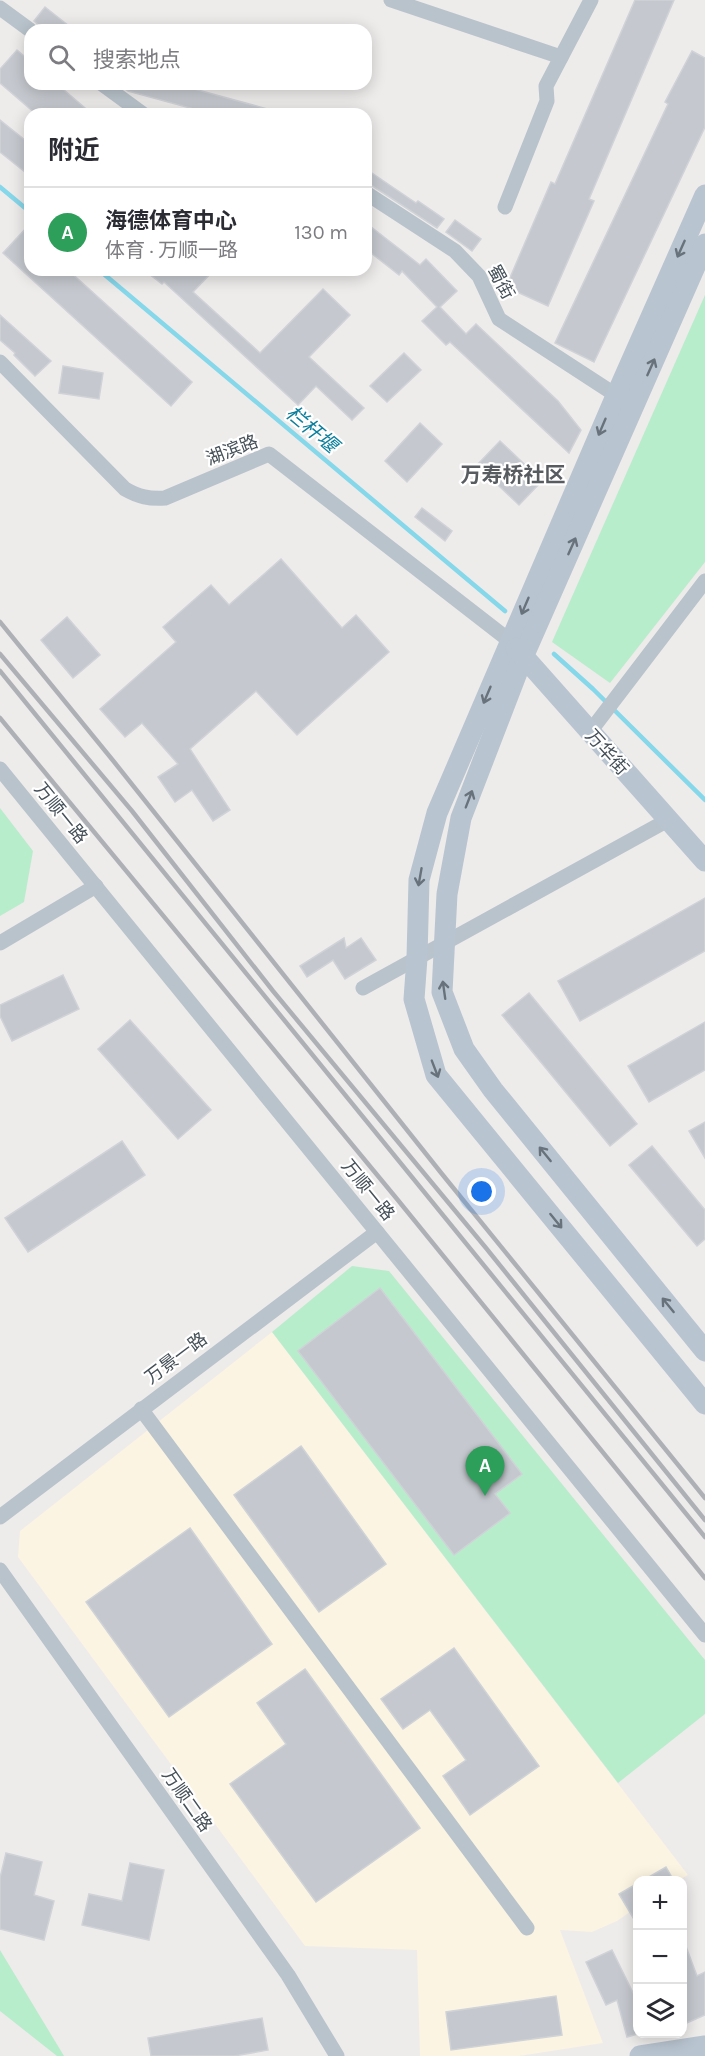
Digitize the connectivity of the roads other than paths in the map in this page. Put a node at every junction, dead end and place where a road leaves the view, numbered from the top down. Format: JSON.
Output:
{"nodes":[{"id":1,"x":390,"y":0,"type":"edge"},
{"id":2,"x":591,"y":0,"type":"edge"},
{"id":3,"x":0,"y":8,"type":"edge"},
{"id":4,"x":24,"y":26,"type":"edge"},
{"id":5,"x":561,"y":57,"type":"junction"},
{"id":6,"x":110,"y":90,"type":"edge"},
{"id":7,"x":135,"y":108,"type":"edge"},
{"id":8,"x":705,"y":195,"type":"edge"},
{"id":9,"x":372,"y":197,"type":"edge"},
{"id":10,"x":505,"y":207,"type":"dead end"},
{"id":11,"x":705,"y":244,"type":"edge"},
{"id":12,"x":0,"y":362,"type":"edge"},
{"id":13,"x":625,"y":401,"type":"junction"},
{"id":14,"x":705,"y":581,"type":"edge"},
{"id":15,"x":517,"y":649,"type":"junction"},
{"id":16,"x":589,"y":733,"type":"junction"},
{"id":17,"x":0,"y":769,"type":"edge"},
{"id":18,"x":668,"y":820,"type":"junction"},
{"id":19,"x":705,"y":861,"type":"edge"},
{"id":20,"x":96,"y":886,"type":"junction"},
{"id":21,"x":0,"y":943,"type":"edge"},
{"id":22,"x":444,"y":943,"type":"junction"},
{"id":23,"x":417,"y":958,"type":"junction"},
{"id":24,"x":363,"y":988,"type":"dead end"},
{"id":25,"x":377,"y":1232,"type":"junction"},
{"id":26,"x":705,"y":1351,"type":"edge"},
{"id":27,"x":705,"y":1404,"type":"edge"},
{"id":28,"x":141,"y":1409,"type":"junction"},
{"id":29,"x":0,"y":1517,"type":"edge"},
{"id":30,"x":0,"y":1570,"type":"edge"},
{"id":31,"x":705,"y":1635,"type":"edge"},
{"id":32,"x":526,"y":1928,"type":"dead end"},
{"id":33,"x":705,"y":2046,"type":"edge"},
{"id":34,"x":337,"y":2056,"type":"edge"},
{"id":35,"x":640,"y":2056,"type":"edge"}],
"edges":[{"from":1,"to":5,"type":"street"},
{"from":2,"to":5,"type":"street"},
{"from":3,"to":4,"type":"street"},
{"from":5,"to":10,"type":"street"},
{"from":6,"to":7,"type":"street"},
{"from":8,"to":13,"type":"street","one_way":true},
{"from":9,"to":13,"type":"street","name":"蜀街"},
{"from":13,"to":11,"type":"street","one_way":true},
{"from":12,"to":15,"type":"street","name":"湖滨路"},
{"from":13,"to":15,"type":"street"},
{"from":14,"to":16,"type":"street"},
{"from":15,"to":16,"type":"street","name":"万华街"},
{"from":22,"to":15,"type":"street","one_way":true},
{"from":15,"to":23,"type":"street","one_way":true},
{"from":16,"to":18,"type":"street","name":"万华街"},
{"from":17,"to":20,"type":"street","name":"万顺一路"},
{"from":18,"to":19,"type":"street","name":"万华街"},
{"from":18,"to":22,"type":"street"},
{"from":20,"to":21,"type":"street"},
{"from":20,"to":25,"type":"street","name":"万顺一路"},
{"from":22,"to":23,"type":"street"},
{"from":26,"to":22,"type":"street","one_way":true},
{"from":23,"to":24,"type":"street"},
{"from":23,"to":27,"type":"street","one_way":true},
{"from":25,"to":28,"type":"street","name":"万景一路"},
{"from":25,"to":31,"type":"street","name":"万顺一路"},
{"from":28,"to":29,"type":"street","name":"万景一路"},
{"from":28,"to":32,"type":"street"},
{"from":30,"to":34,"type":"street","name":"万顺二路"},
{"from":33,"to":35,"type":"street"}]}
